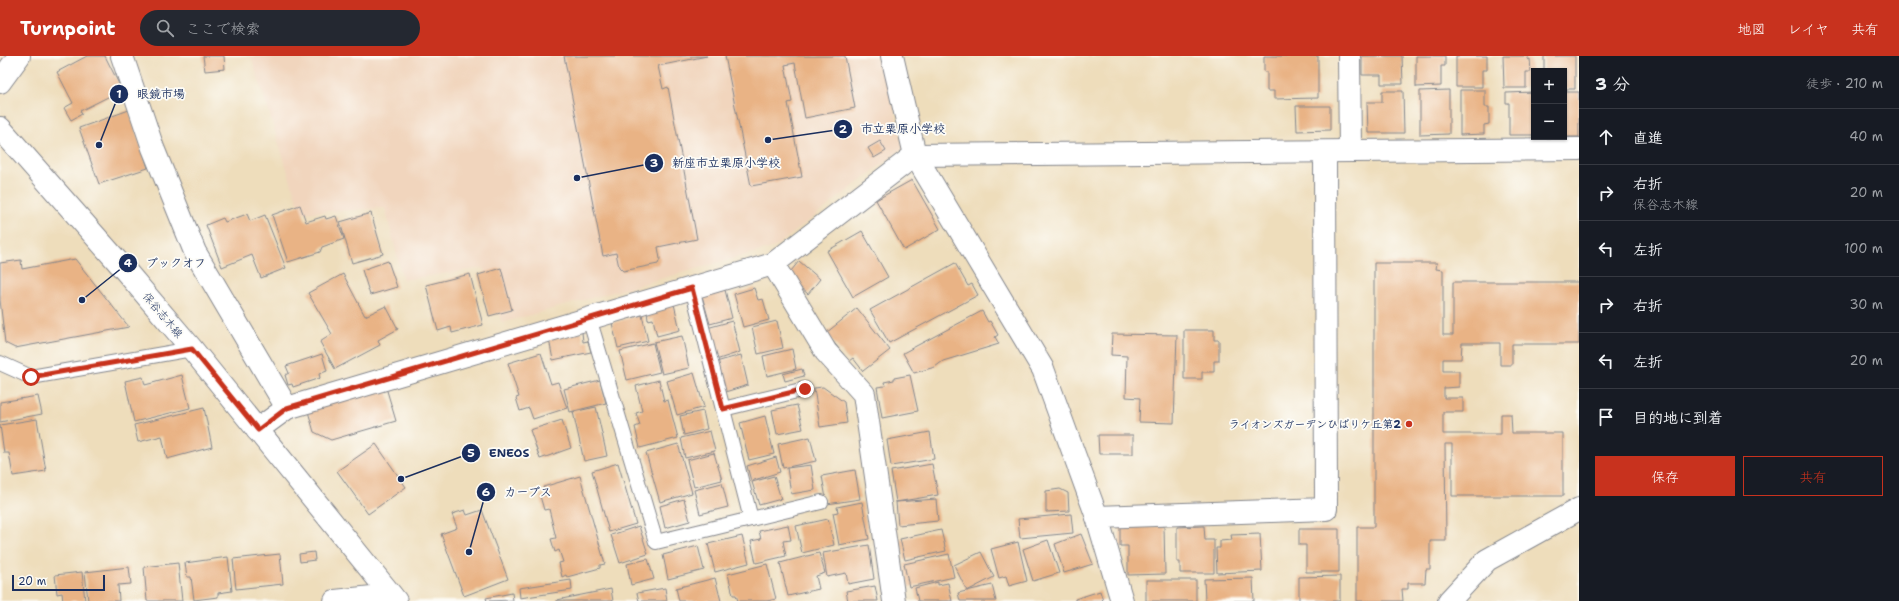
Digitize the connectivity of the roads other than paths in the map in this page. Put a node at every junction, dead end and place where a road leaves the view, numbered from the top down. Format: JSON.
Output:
{"nodes":[{"id":1,"x":19,"y":56,"type":"edge"},
{"id":2,"x":122,"y":56,"type":"edge"},
{"id":3,"x":892,"y":56,"type":"edge"},
{"id":4,"x":1349,"y":56,"type":"edge"},
{"id":5,"x":0,"y":82,"type":"edge"},
{"id":6,"x":0,"y":128,"type":"edge"},
{"id":7,"x":1579,"y":149,"type":"edge"},
{"id":8,"x":1350,"y":151,"type":"junction"},
{"id":9,"x":1325,"y":152,"type":"junction"},
{"id":10,"x":915,"y":155,"type":"junction"},
{"id":11,"x":773,"y":264,"type":"junction"},
{"id":12,"x":692,"y":288,"type":"junction"},
{"id":13,"x":590,"y":318,"type":"junction"},
{"id":14,"x":192,"y":349,"type":"junction"},
{"id":15,"x":0,"y":363,"type":"edge"},
{"id":16,"x":805,"y":389,"type":"dead end"},
{"id":17,"x":287,"y":408,"type":"junction"},
{"id":18,"x":723,"y":409,"type":"junction"},
{"id":19,"x":258,"y":430,"type":"junction"},
{"id":20,"x":822,"y":502,"type":"dead end"},
{"id":21,"x":1579,"y":509,"type":"edge"},
{"id":22,"x":1097,"y":517,"type":"junction"},
{"id":23,"x":751,"y":519,"type":"junction"},
{"id":24,"x":394,"y":598,"type":"edge"},
{"id":25,"x":335,"y":601,"type":"edge"},
{"id":26,"x":894,"y":601,"type":"edge"},
{"id":27,"x":1122,"y":601,"type":"edge"},
{"id":28,"x":1450,"y":601,"type":"edge"}],
"edges":[{"from":1,"to":5,"type":"street"},
{"from":2,"to":17,"type":"street"},
{"from":3,"to":10,"type":"street"},
{"from":4,"to":8,"type":"street"},
{"from":6,"to":14,"type":"street","name":"保谷志木線"},
{"from":7,"to":8,"type":"street"},
{"from":8,"to":9,"type":"street"},
{"from":9,"to":10,"type":"street"},
{"from":9,"to":22,"type":"street"},
{"from":10,"to":11,"type":"street"},
{"from":10,"to":22,"type":"street"},
{"from":11,"to":12,"type":"street"},
{"from":11,"to":26,"type":"street"},
{"from":12,"to":13,"type":"street"},
{"from":12,"to":18,"type":"lane"},
{"from":13,"to":17,"type":"street"},
{"from":13,"to":23,"type":"lane"},
{"from":14,"to":15,"type":"lane"},
{"from":14,"to":19,"type":"street","name":"保谷志木線"},
{"from":16,"to":18,"type":"lane"},
{"from":17,"to":19,"type":"street"},
{"from":18,"to":23,"type":"lane"},
{"from":19,"to":24,"type":"street","name":"保谷志木線"},
{"from":20,"to":23,"type":"lane"},
{"from":21,"to":28,"type":"street"},
{"from":22,"to":27,"type":"street"},
{"from":24,"to":25,"type":"street"}]}
